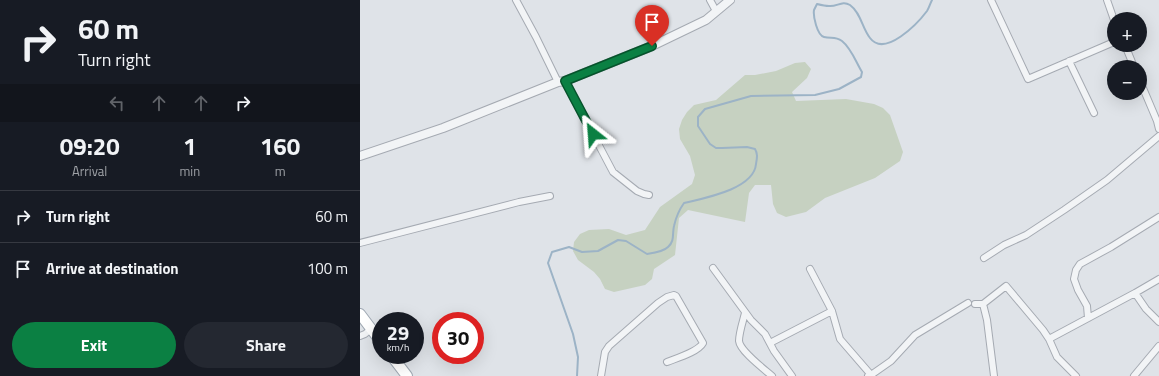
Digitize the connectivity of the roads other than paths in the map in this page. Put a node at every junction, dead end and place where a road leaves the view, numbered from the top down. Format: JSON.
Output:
{"nodes":[{"id":1,"x":516,"y":0,"type":"edge"},
{"id":2,"x":710,"y":0,"type":"edge"},
{"id":3,"x":730,"y":0,"type":"edge"},
{"id":4,"x":991,"y":0,"type":"edge"},
{"id":5,"x":1107,"y":0,"type":"edge"},
{"id":6,"x":716,"y":12,"type":"junction"},
{"id":7,"x":1111,"y":12,"type":"edge"},
{"id":8,"x":1107,"y":45,"type":"edge"},
{"id":9,"x":1069,"y":61,"type":"junction"},
{"id":10,"x":562,"y":81,"type":"junction"},
{"id":11,"x":1147,"y":96,"type":"edge"},
{"id":12,"x":1094,"y":113,"type":"dead end"},
{"id":13,"x":1158,"y":120,"type":"edge"},
{"id":14,"x":1159,"y":129,"type":"edge"},
{"id":15,"x":1159,"y":136,"type":"edge"},
{"id":16,"x":360,"y":156,"type":"edge"},
{"id":17,"x":649,"y":195,"type":"dead end"},
{"id":18,"x":550,"y":196,"type":"dead end"},
{"id":19,"x":1159,"y":217,"type":"edge"},
{"id":20,"x":360,"y":243,"type":"edge"},
{"id":21,"x":984,"y":258,"type":"dead end"},
{"id":22,"x":713,"y":268,"type":"dead end"},
{"id":23,"x":810,"y":269,"type":"dead end"},
{"id":24,"x":1159,"y":279,"type":"edge"},
{"id":25,"x":1135,"y":293,"type":"junction"},
{"id":26,"x":983,"y":304,"type":"junction"},
{"id":27,"x":832,"y":312,"type":"junction"},
{"id":28,"x":745,"y":313,"type":"junction"},
{"id":29,"x":360,"y":314,"type":"edge"},
{"id":30,"x":1088,"y":318,"type":"junction"},
{"id":31,"x":1159,"y":322,"type":"edge"},
{"id":32,"x":371,"y":329,"type":"joint"},
{"id":33,"x":360,"y":336,"type":"edge"},
{"id":34,"x":1049,"y":339,"type":"junction"},
{"id":35,"x":770,"y":343,"type":"junction"},
{"id":36,"x":1159,"y":346,"type":"edge"},
{"id":37,"x":667,"y":362,"type":"dead end"},
{"id":38,"x":398,"y":364,"type":"edge"},
{"id":39,"x":407,"y":376,"type":"edge"},
{"id":40,"x":601,"y":376,"type":"edge"},
{"id":41,"x":772,"y":376,"type":"edge"},
{"id":42,"x":792,"y":376,"type":"edge"},
{"id":43,"x":870,"y":376,"type":"edge"},
{"id":44,"x":994,"y":376,"type":"edge"},
{"id":45,"x":1076,"y":376,"type":"edge"},
{"id":46,"x":1134,"y":376,"type":"edge"}],
"edges":[{"from":1,"to":10,"type":"street"},
{"from":2,"to":6,"type":"street"},
{"from":3,"to":6,"type":"street"},
{"from":4,"to":9,"type":"street"},
{"from":5,"to":7,"type":"street"},
{"from":6,"to":10,"type":"street"},
{"from":8,"to":9,"type":"street"},
{"from":9,"to":12,"type":"street"},
{"from":10,"to":16,"type":"street"},
{"from":10,"to":17,"type":"street"},
{"from":11,"to":13,"type":"street"},
{"from":13,"to":14,"type":"street"},
{"from":15,"to":21,"type":"street"},
{"from":18,"to":20,"type":"street"},
{"from":19,"to":30,"type":"street"},
{"from":22,"to":28,"type":"street"},
{"from":23,"to":27,"type":"street"},
{"from":24,"to":25,"type":"street"},
{"from":25,"to":30,"type":"street"},
{"from":25,"to":31,"type":"street"},
{"from":26,"to":34,"type":"street"},
{"from":26,"to":43,"type":"street"},
{"from":26,"to":44,"type":"street"},
{"from":27,"to":35,"type":"street"},
{"from":27,"to":43,"type":"street"},
{"from":28,"to":35,"type":"street"},
{"from":28,"to":41,"type":"street"},
{"from":29,"to":32,"type":"main road"},
{"from":30,"to":34,"type":"street"},
{"from":32,"to":33,"type":"street"},
{"from":34,"to":45,"type":"street"},
{"from":35,"to":42,"type":"street"},
{"from":36,"to":46,"type":"street"},
{"from":37,"to":40,"type":"street"},
{"from":38,"to":39,"type":"main road"}]}
